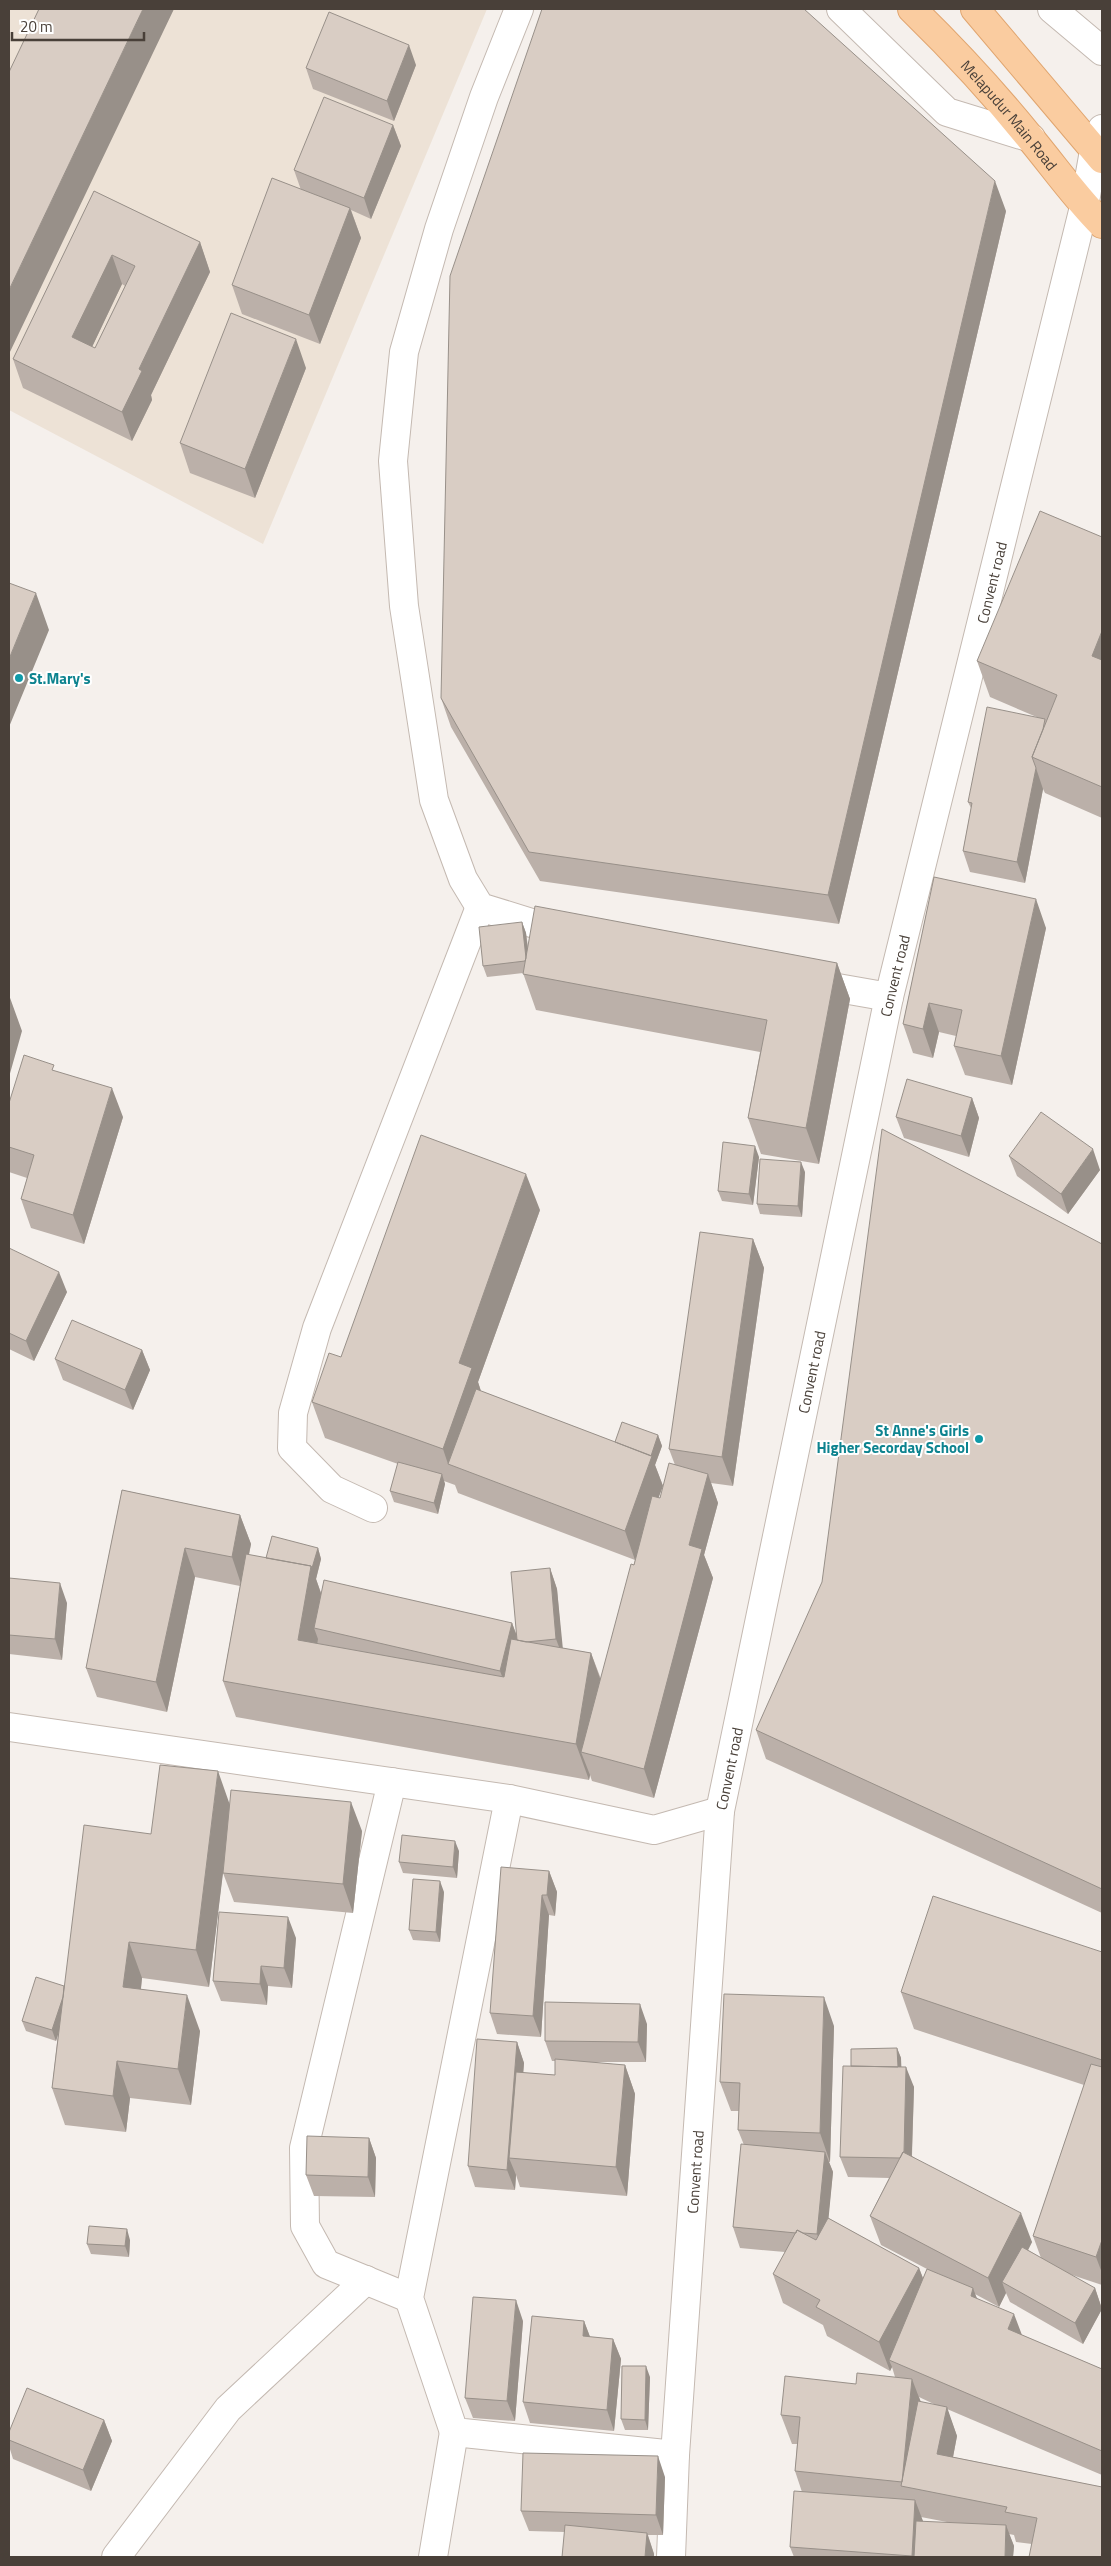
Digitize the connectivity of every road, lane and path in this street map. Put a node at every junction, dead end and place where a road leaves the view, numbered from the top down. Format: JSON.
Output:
{"nodes":[{"id":1,"x":519,"y":9,"type":"edge"},
{"id":2,"x":841,"y":9,"type":"edge"},
{"id":3,"x":912,"y":9,"type":"edge"},
{"id":4,"x":975,"y":9,"type":"edge"},
{"id":5,"x":1052,"y":9,"type":"edge"},
{"id":6,"x":1102,"y":51,"type":"edge"},
{"id":7,"x":1031,"y":138,"type":"junction"},
{"id":8,"x":1100,"y":146,"type":"edge"},
{"id":9,"x":1093,"y":216,"type":"edge"},
{"id":10,"x":480,"y":907,"type":"junction"},
{"id":11,"x":590,"y":942,"type":"edge"},
{"id":12,"x":782,"y":978,"type":"edge"},
{"id":13,"x":889,"y":997,"type":"junction"},
{"id":14,"x":373,"y":1508,"type":"dead end"},
{"id":15,"x":9,"y":1727,"type":"edge"},
{"id":16,"x":392,"y":1782,"type":"junction"},
{"id":17,"x":509,"y":1799,"type":"junction"},
{"id":18,"x":720,"y":1812,"type":"junction"},
{"id":19,"x":366,"y":2280,"type":"junction"},
{"id":20,"x":409,"y":2298,"type":"junction"},
{"id":21,"x":454,"y":2432,"type":"junction"},
{"id":22,"x":675,"y":2455,"type":"junction"},
{"id":23,"x":116,"y":2557,"type":"edge"},
{"id":24,"x":433,"y":2557,"type":"edge"},
{"id":25,"x":671,"y":2557,"type":"edge"}],
"edges":[{"from":1,"to":10,"type":"street"},
{"from":2,"to":7,"type":"street"},
{"from":3,"to":7,"type":"main road","name":"Melapudur Main Road"},
{"from":4,"to":8,"type":"main road"},
{"from":5,"to":6,"type":"street"},
{"from":7,"to":9,"type":"main road","name":"Melapudur Main Road"},
{"from":8,"to":9,"type":"street","name":"Convent road"},
{"from":9,"to":13,"type":"street","name":"Convent road"},
{"from":10,"to":11,"type":"street"},
{"from":10,"to":14,"type":"street"},
{"from":12,"to":13,"type":"street"},
{"from":13,"to":18,"type":"street","name":"Convent road"},
{"from":15,"to":16,"type":"street"},
{"from":16,"to":17,"type":"street"},
{"from":16,"to":19,"type":"street"},
{"from":17,"to":18,"type":"street"},
{"from":17,"to":20,"type":"street"},
{"from":18,"to":22,"type":"street","name":"Convent road"},
{"from":19,"to":20,"type":"street"},
{"from":19,"to":23,"type":"street"},
{"from":20,"to":21,"type":"street"},
{"from":21,"to":22,"type":"street"},
{"from":21,"to":24,"type":"street"},
{"from":22,"to":25,"type":"street","name":"Convent road"}]}
